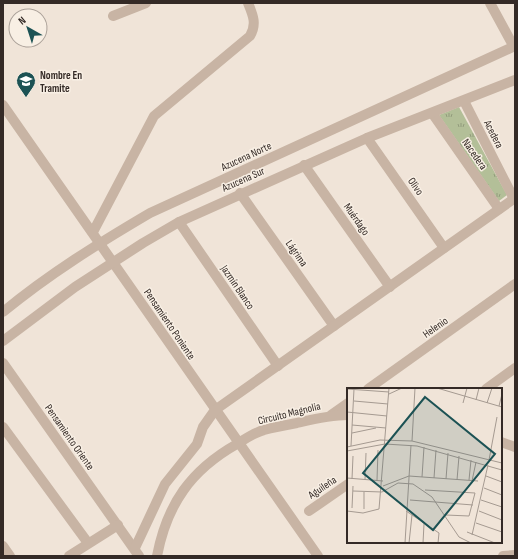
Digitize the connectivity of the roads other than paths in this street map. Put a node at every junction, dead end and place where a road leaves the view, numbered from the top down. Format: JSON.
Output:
{"nodes":[{"id":1,"x":146,"y":3,"type":"edge"},
{"id":2,"x":248,"y":3,"type":"edge"},
{"id":3,"x":490,"y":3,"type":"edge"},
{"id":4,"x":113,"y":16,"type":"dead end"},
{"id":5,"x":514,"y":46,"type":"edge"},
{"id":6,"x":515,"y":80,"type":"edge"},
{"id":7,"x":464,"y":101,"type":"junction"},
{"id":8,"x":3,"y":105,"type":"edge"},
{"id":9,"x":432,"y":113,"type":"junction"},
{"id":10,"x":368,"y":138,"type":"junction"},
{"id":11,"x":304,"y":165,"type":"junction"},
{"id":12,"x":240,"y":193,"type":"junction"},
{"id":13,"x":514,"y":198,"type":"edge"},
{"id":14,"x":499,"y":209,"type":"junction"},
{"id":15,"x":179,"y":222,"type":"junction"},
{"id":16,"x":93,"y":232,"type":"junction"},
{"id":17,"x":100,"y":242,"type":"junction"},
{"id":18,"x":444,"y":248,"type":"junction"},
{"id":19,"x":113,"y":261,"type":"junction"},
{"id":20,"x":515,"y":284,"type":"edge"},
{"id":21,"x":390,"y":287,"type":"junction"},
{"id":22,"x":3,"y":312,"type":"edge"},
{"id":23,"x":334,"y":326,"type":"junction"},
{"id":24,"x":3,"y":341,"type":"edge"},
{"id":25,"x":3,"y":363,"type":"edge"},
{"id":26,"x":278,"y":366,"type":"junction"},
{"id":27,"x":515,"y":368,"type":"edge"},
{"id":28,"x":369,"y":388,"type":"edge"},
{"id":29,"x":487,"y":388,"type":"edge"},
{"id":30,"x":347,"y":404,"type":"edge"},
{"id":31,"x":215,"y":410,"type":"junction"},
{"id":32,"x":331,"y":415,"type":"junction"},
{"id":33,"x":347,"y":415,"type":"edge"},
{"id":34,"x":3,"y":427,"type":"edge"},
{"id":35,"x":502,"y":442,"type":"edge"},
{"id":36,"x":238,"y":443,"type":"junction"},
{"id":37,"x":515,"y":447,"type":"edge"},
{"id":38,"x":347,"y":485,"type":"edge"},
{"id":39,"x":309,"y":511,"type":"dead end"},
{"id":40,"x":118,"y":525,"type":"junction"},
{"id":41,"x":88,"y":543,"type":"junction"},
{"id":42,"x":3,"y":546,"type":"edge"},
{"id":43,"x":137,"y":552,"type":"edge"},
{"id":44,"x":515,"y":555,"type":"edge"},
{"id":45,"x":10,"y":556,"type":"edge"},
{"id":46,"x":68,"y":556,"type":"edge"},
{"id":47,"x":157,"y":556,"type":"edge"},
{"id":48,"x":318,"y":556,"type":"edge"},
{"id":49,"x":503,"y":556,"type":"edge"}],
"edges":[{"from":1,"to":4,"type":"street"},
{"from":2,"to":16,"type":"street"},
{"from":3,"to":5,"type":"street"},
{"from":5,"to":17,"type":"street","name":"Azucena Norte"},
{"from":6,"to":7,"type":"street","name":"Azucena Sur"},
{"from":7,"to":9,"type":"street","name":"Azucena Sur"},
{"from":7,"to":13,"type":"street","name":"Acedera"},
{"from":8,"to":16,"type":"street","name":"Pensamiento Poniente"},
{"from":9,"to":10,"type":"street","name":"Azucena Sur"},
{"from":9,"to":14,"type":"street","name":"Nacedera"},
{"from":10,"to":11,"type":"street","name":"Azucena Sur"},
{"from":10,"to":18,"type":"street","name":"Olivo"},
{"from":11,"to":12,"type":"street","name":"Azucena Sur"},
{"from":11,"to":21,"type":"street","name":"Muérdago"},
{"from":12,"to":15,"type":"street","name":"Azucena Sur"},
{"from":12,"to":23,"type":"street","name":"Lágrima"},
{"from":13,"to":14,"type":"street"},
{"from":14,"to":18,"type":"street"},
{"from":15,"to":19,"type":"street","name":"Azucena Sur"},
{"from":15,"to":26,"type":"street","name":"Jazmín Blanco"},
{"from":16,"to":17,"type":"street","name":"Pensamiento Poniente"},
{"from":17,"to":19,"type":"street","name":"Pensamiento Poniente"},
{"from":17,"to":22,"type":"street","name":"Azucena Norte"},
{"from":18,"to":21,"type":"street"},
{"from":19,"to":24,"type":"street","name":"Azucena Sur"},
{"from":19,"to":31,"type":"street","name":"Pensamiento Poniente"},
{"from":20,"to":28,"type":"street","name":"Helenio"},
{"from":21,"to":23,"type":"street"},
{"from":23,"to":26,"type":"street"},
{"from":25,"to":40,"type":"street","name":"Pensamiento Oriente"},
{"from":26,"to":31,"type":"street"},
{"from":27,"to":29,"type":"street"},
{"from":30,"to":32,"type":"street"},
{"from":31,"to":36,"type":"street","name":"Pensamiento Poniente"},
{"from":31,"to":43,"type":"street"},
{"from":32,"to":33,"type":"street","name":"Circuito Magnolia"},
{"from":32,"to":36,"type":"street","name":"Circuito Magnolia"},
{"from":34,"to":41,"type":"street"},
{"from":35,"to":37,"type":"street"},
{"from":36,"to":47,"type":"street","name":"Circuito Magnolia"},
{"from":36,"to":48,"type":"street","name":"Pensamiento Poniente"},
{"from":38,"to":39,"type":"street","name":"Aguileña"},
{"from":40,"to":41,"type":"street"},
{"from":40,"to":43,"type":"street","name":"Pensamiento Oriente"},
{"from":41,"to":46,"type":"street"},
{"from":42,"to":45,"type":"street"},
{"from":44,"to":49,"type":"street"}]}
